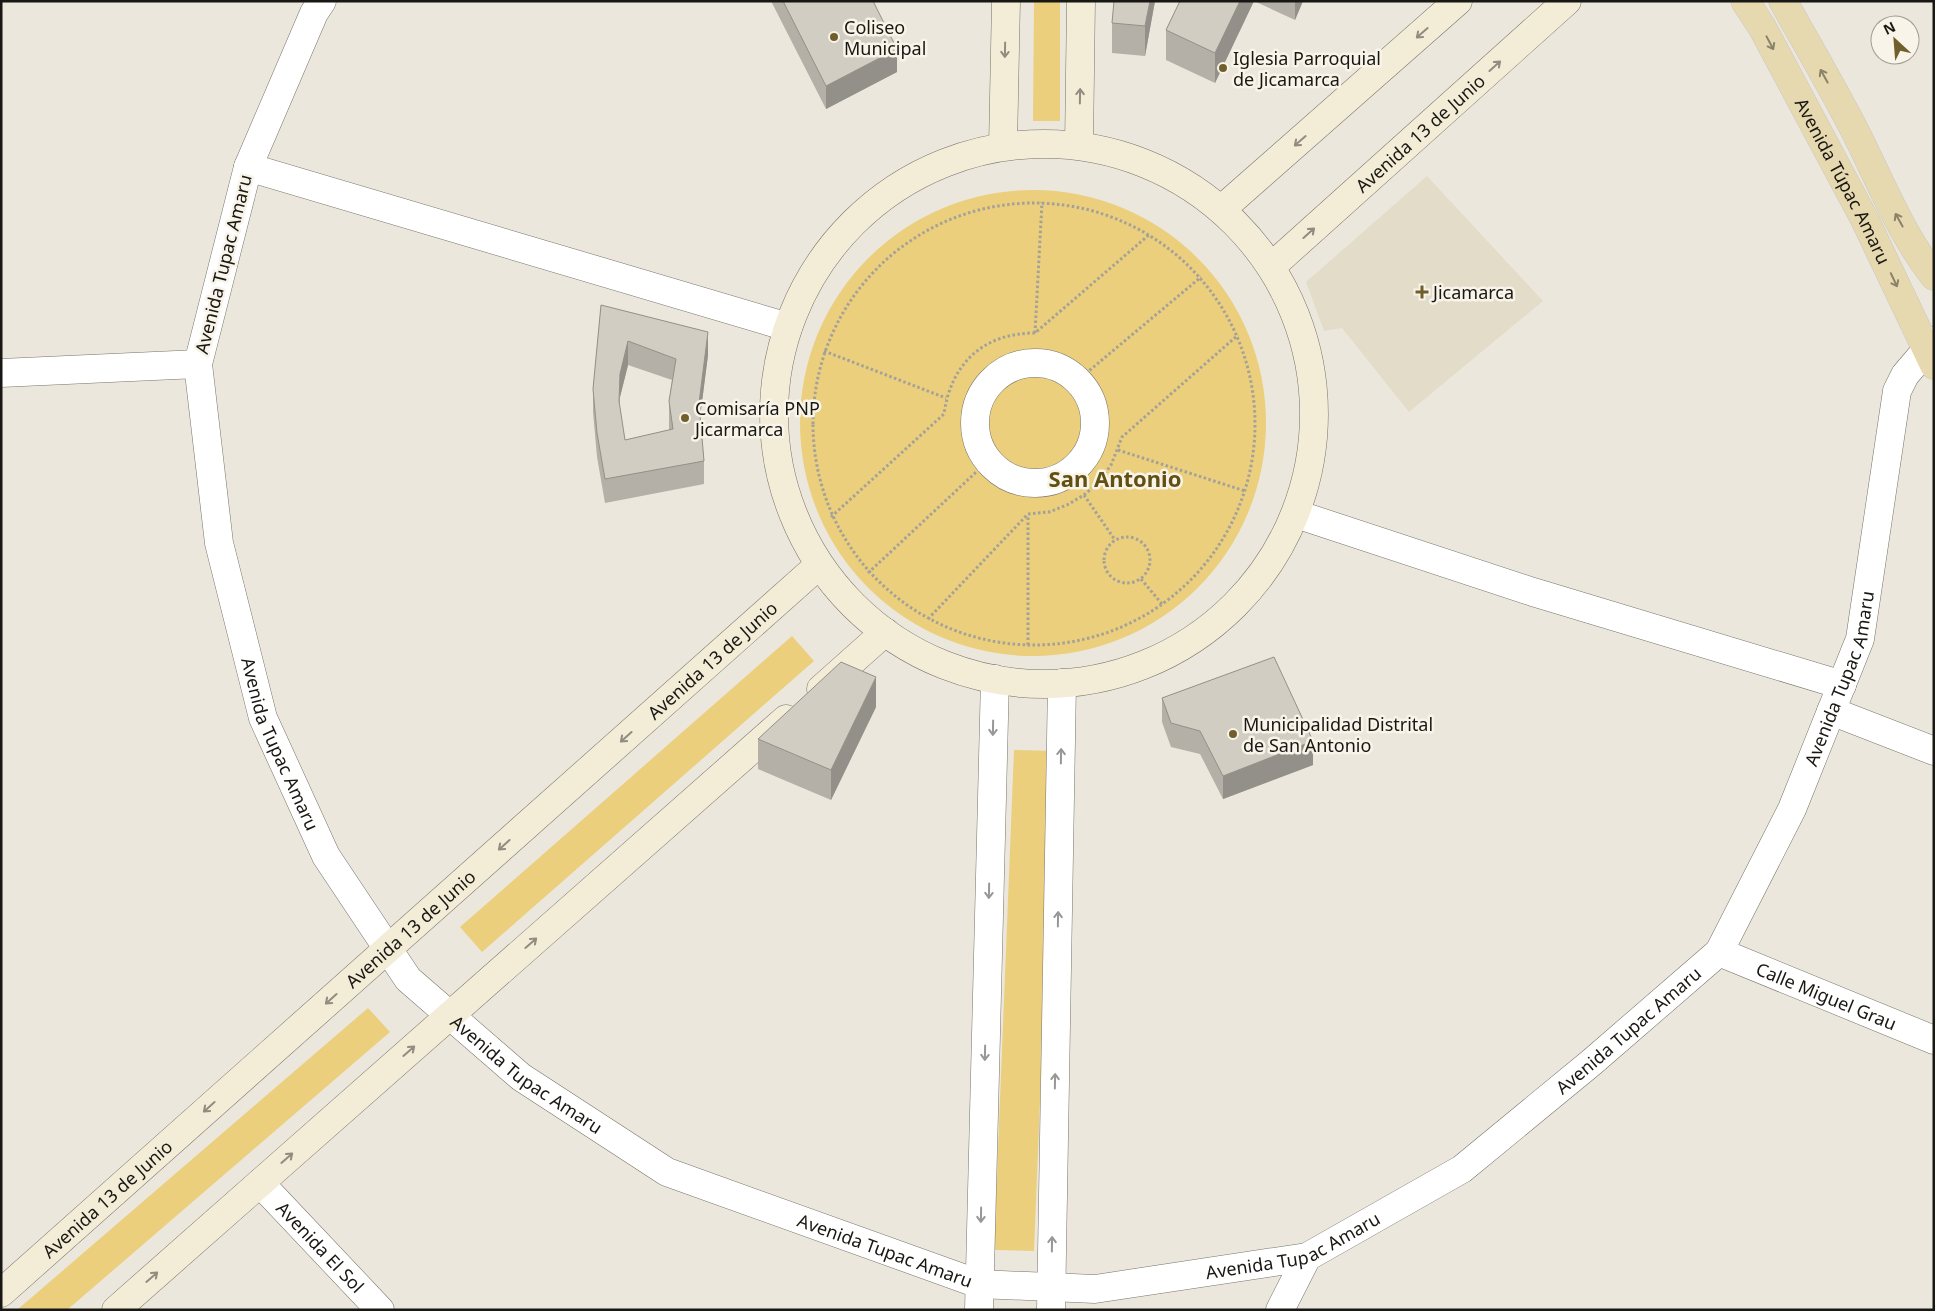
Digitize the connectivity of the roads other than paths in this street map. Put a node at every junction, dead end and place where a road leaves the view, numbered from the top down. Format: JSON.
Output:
{"nodes":[{"id":1,"x":322,"y":1,"type":"edge"},
{"id":2,"x":1006,"y":1,"type":"edge"},
{"id":3,"x":1081,"y":1,"type":"edge"},
{"id":4,"x":1458,"y":1,"type":"edge"},
{"id":5,"x":1566,"y":1,"type":"edge"},
{"id":6,"x":1745,"y":1,"type":"edge"},
{"id":7,"x":1783,"y":1,"type":"edge"},
{"id":8,"x":1079,"y":145,"type":"junction"},
{"id":9,"x":1003,"y":146,"type":"junction"},
{"id":10,"x":248,"y":166,"type":"junction"},
{"id":11,"x":1223,"y":208,"type":"junction"},
{"id":12,"x":1272,"y":266,"type":"junction"},
{"id":13,"x":1934,"y":276,"type":"edge"},
{"id":14,"x":788,"y":326,"type":"junction"},
{"id":15,"x":1931,"y":352,"type":"edge"},
{"id":16,"x":198,"y":364,"type":"junction"},
{"id":17,"x":1,"y":373,"type":"edge"},
{"id":18,"x":1078,"y":380,"type":"joint"},
{"id":19,"x":1296,"y":514,"type":"junction"},
{"id":20,"x":819,"y":565,"type":"junction"},
{"id":21,"x":885,"y":632,"type":"junction"},
{"id":22,"x":995,"y":679,"type":"junction"},
{"id":23,"x":1062,"y":683,"type":"junction"},
{"id":24,"x":1842,"y":685,"type":"junction"},
{"id":25,"x":1831,"y":711,"type":"junction"},
{"id":26,"x":1934,"y":751,"type":"edge"},
{"id":27,"x":388,"y":949,"type":"junction"},
{"id":28,"x":1719,"y":952,"type":"junction"},
{"id":29,"x":450,"y":1015,"type":"junction"},
{"id":30,"x":1934,"y":1040,"type":"edge"},
{"id":31,"x":260,"y":1183,"type":"junction"},
{"id":32,"x":1308,"y":1257,"type":"junction"},
{"id":33,"x":1,"y":1292,"type":"edge"},
{"id":34,"x":979,"y":1297,"type":"edge"},
{"id":35,"x":1051,"y":1298,"type":"edge"},
{"id":36,"x":116,"y":1310,"type":"edge"},
{"id":37,"x":380,"y":1310,"type":"edge"},
{"id":38,"x":1280,"y":1310,"type":"edge"}],
"edges":[{"from":1,"to":10,"type":"street","name":"Avenida Tupac Amaru"},
{"from":2,"to":9,"type":"street","one_way":true},
{"from":8,"to":3,"type":"street","one_way":true},
{"from":4,"to":11,"type":"street","one_way":true},
{"from":12,"to":5,"type":"street","name":"Avenida 13 de Junio","one_way":true},
{"from":6,"to":15,"type":"main road","name":"Avenida Túpac Amaru","one_way":true},
{"from":13,"to":7,"type":"main road","name":"Avenida Túpac Amaru","one_way":true},
{"from":8,"to":9,"type":"street"},
{"from":8,"to":11,"type":"street"},
{"from":9,"to":14,"type":"street"},
{"from":10,"to":14,"type":"street"},
{"from":10,"to":16,"type":"street","name":"Avenida Tupac Amaru"},
{"from":11,"to":12,"type":"street"},
{"from":12,"to":19,"type":"street"},
{"from":14,"to":20,"type":"street"},
{"from":15,"to":24,"type":"street","name":"Avenida Tupac Amaru"},
{"from":16,"to":17,"type":"street"},
{"from":16,"to":27,"type":"street","name":"Avenida Tupac Amaru"},
{"from":18,"to":18,"type":"street"},
{"from":19,"to":23,"type":"street"},
{"from":19,"to":24,"type":"street"},
{"from":20,"to":21,"type":"street"},
{"from":20,"to":27,"type":"street","name":"Avenida 13 de Junio","one_way":true},
{"from":21,"to":22,"type":"street"},
{"from":29,"to":21,"type":"street","one_way":true},
{"from":22,"to":23,"type":"street"},
{"from":22,"to":34,"type":"street","one_way":true},
{"from":35,"to":23,"type":"street","one_way":true},
{"from":24,"to":25,"type":"street","name":"Avenida Tupac Amaru"},
{"from":25,"to":26,"type":"street"},
{"from":25,"to":28,"type":"street","name":"Avenida Tupac Amaru"},
{"from":27,"to":29,"type":"street","name":"Avenida Tupac Amaru"},
{"from":27,"to":33,"type":"street","name":"Avenida 13 de Junio","one_way":true},
{"from":28,"to":30,"type":"street","name":"Calle Miguel Grau"},
{"from":28,"to":32,"type":"street","name":"Avenida Tupac Amaru"},
{"from":31,"to":29,"type":"street","one_way":true},
{"from":29,"to":34,"type":"street","name":"Avenida Tupac Amaru"},
{"from":36,"to":31,"type":"street","one_way":true},
{"from":31,"to":37,"type":"street","name":"Avenida El Sol"},
{"from":32,"to":35,"type":"street","name":"Avenida Tupac Amaru"},
{"from":32,"to":38,"type":"street"},
{"from":34,"to":35,"type":"street","name":"Avenida Tupac Amaru"}]}
